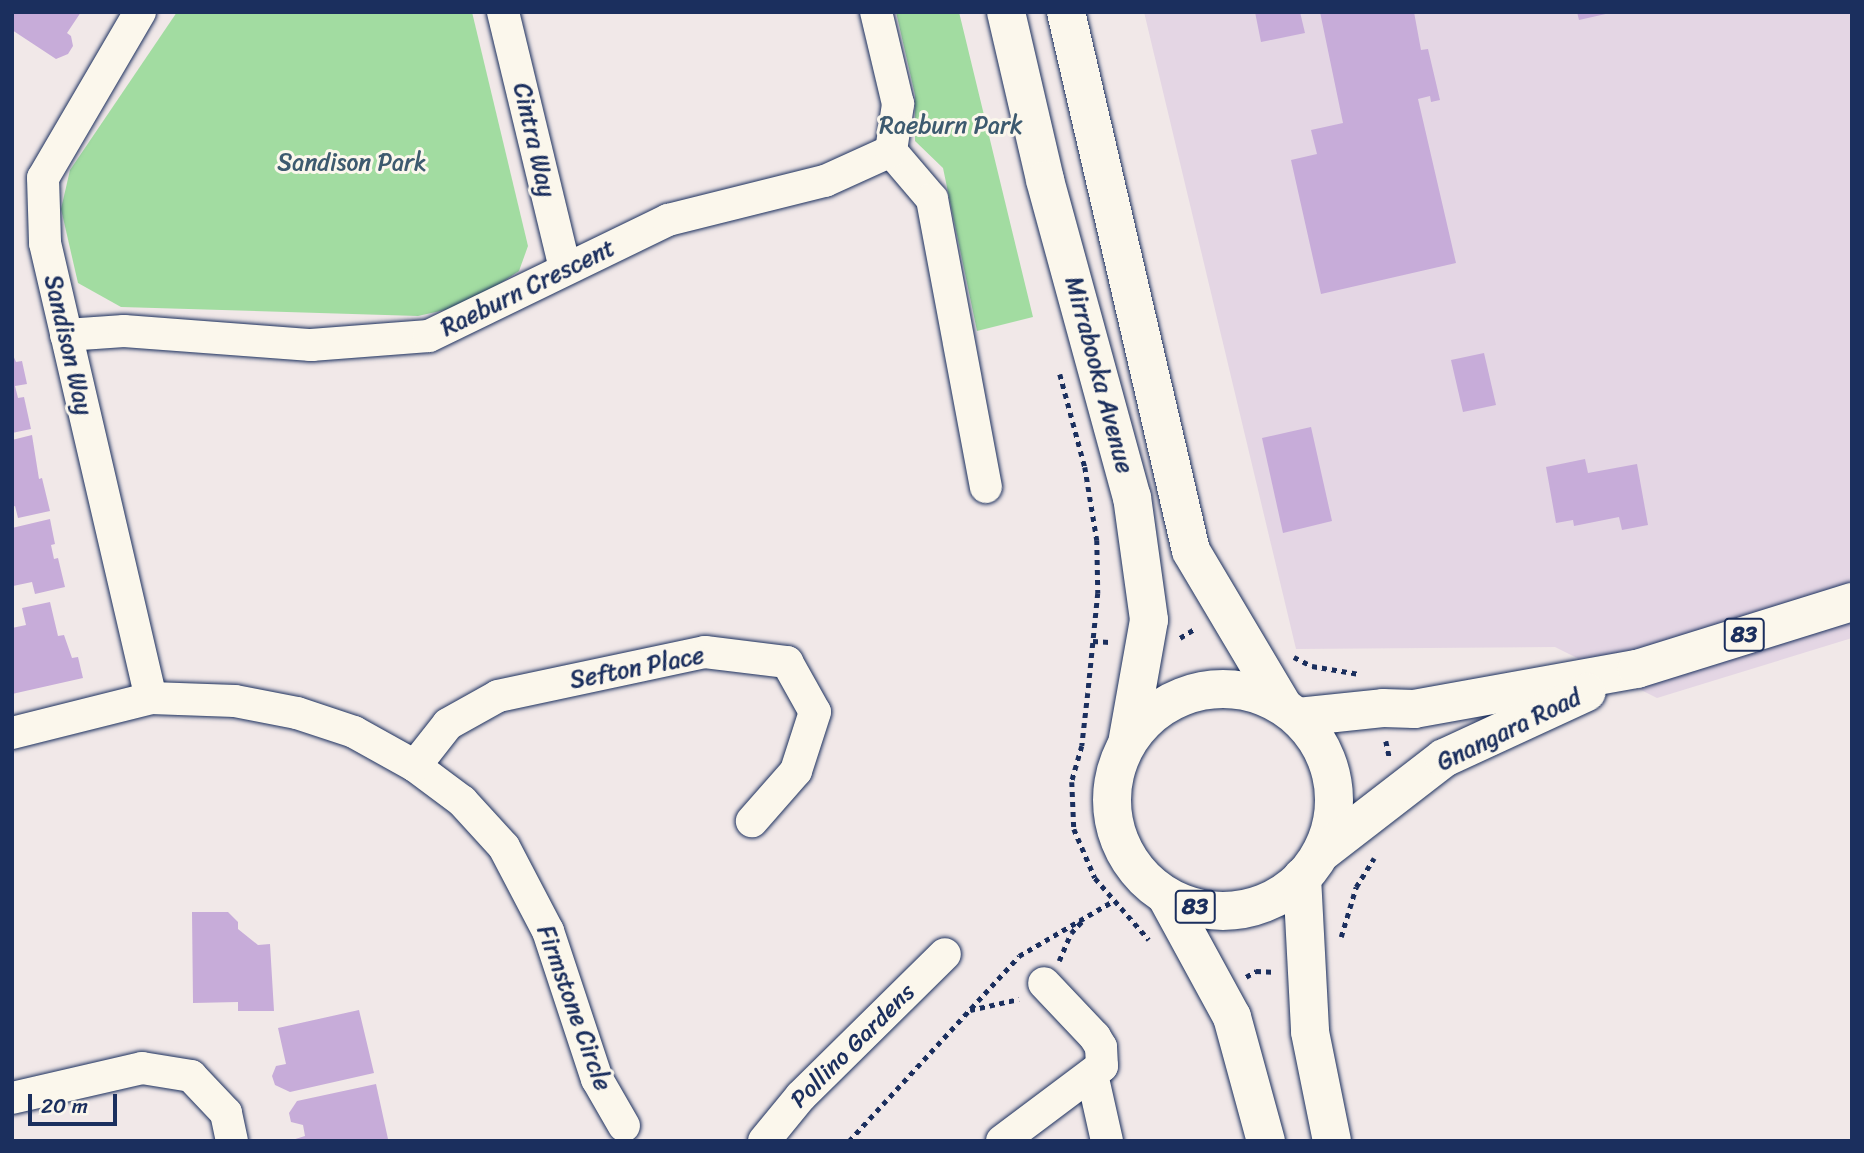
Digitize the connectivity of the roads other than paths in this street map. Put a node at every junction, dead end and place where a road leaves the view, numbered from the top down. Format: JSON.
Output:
{"nodes":[{"id":1,"x":140,"y":12,"type":"edge"},
{"id":2,"x":503,"y":12,"type":"edge"},
{"id":3,"x":876,"y":12,"type":"edge"},
{"id":4,"x":1006,"y":12,"type":"edge"},
{"id":5,"x":1066,"y":12,"type":"edge"},
{"id":6,"x":891,"y":151,"type":"junction"},
{"id":7,"x":565,"y":268,"type":"junction"},
{"id":8,"x":66,"y":335,"type":"junction"},
{"id":9,"x":986,"y":487,"type":"dead end"},
{"id":10,"x":1852,"y":602,"type":"edge"},
{"id":11,"x":1637,"y":669,"type":"junction"},
{"id":12,"x":151,"y":698,"type":"junction"},
{"id":13,"x":1290,"y":712,"type":"junction"},
{"id":14,"x":12,"y":733,"type":"edge"},
{"id":15,"x":1127,"y":743,"type":"junction"},
{"id":16,"x":415,"y":766,"type":"junction"},
{"id":17,"x":752,"y":821,"type":"dead end"},
{"id":18,"x":1312,"y":865,"type":"junction"},
{"id":19,"x":1166,"y":896,"type":"junction"},
{"id":20,"x":946,"y":954,"type":"dead end"},
{"id":21,"x":1044,"y":983,"type":"dead end"},
{"id":22,"x":1091,"y":1074,"type":"junction"},
{"id":23,"x":12,"y":1098,"type":"edge"},
{"id":24,"x":624,"y":1126,"type":"dead end"},
{"id":25,"x":232,"y":1141,"type":"edge"},
{"id":26,"x":764,"y":1141,"type":"edge"},
{"id":27,"x":1002,"y":1141,"type":"edge"},
{"id":28,"x":1107,"y":1141,"type":"edge"},
{"id":29,"x":1266,"y":1141,"type":"edge"},
{"id":30,"x":1332,"y":1141,"type":"edge"}],
"edges":[{"from":1,"to":8,"type":"street","name":"Sandison Way"},
{"from":2,"to":7,"type":"street","name":"Cintra Way"},
{"from":3,"to":6,"type":"street"},
{"from":4,"to":15,"type":"main road","name":"Mirrabooka Avenue"},
{"from":5,"to":13,"type":"main road","name":"Mirrabooka Avenue"},
{"from":6,"to":7,"type":"street","name":"Raeburn Crescent"},
{"from":6,"to":9,"type":"street"},
{"from":7,"to":8,"type":"street","name":"Raeburn Crescent"},
{"from":8,"to":12,"type":"street","name":"Sandison Way"},
{"from":10,"to":11,"type":"main road","name":"Gnangara Road","number":"83"},
{"from":11,"to":13,"type":"main road","name":"Gnangara Road","number":"83"},
{"from":11,"to":18,"type":"main road","name":"Gnangara Road","number":"83"},
{"from":12,"to":14,"type":"street","name":"Firmstone Circle"},
{"from":12,"to":16,"type":"street","name":"Firmstone Circle"},
{"from":13,"to":15,"type":"main road","number":"83"},
{"from":13,"to":18,"type":"main road","number":"83"},
{"from":15,"to":19,"type":"main road","number":"83"},
{"from":16,"to":17,"type":"street","name":"Sefton Place"},
{"from":16,"to":24,"type":"street","name":"Firmstone Circle"},
{"from":18,"to":19,"type":"main road","number":"83"},
{"from":18,"to":30,"type":"main road","number":"83"},
{"from":19,"to":29,"type":"main road","number":"83"},
{"from":20,"to":26,"type":"street","name":"Pollino Gardens"},
{"from":21,"to":22,"type":"street"},
{"from":22,"to":27,"type":"street"},
{"from":22,"to":28,"type":"street"},
{"from":23,"to":25,"type":"street"}]}
